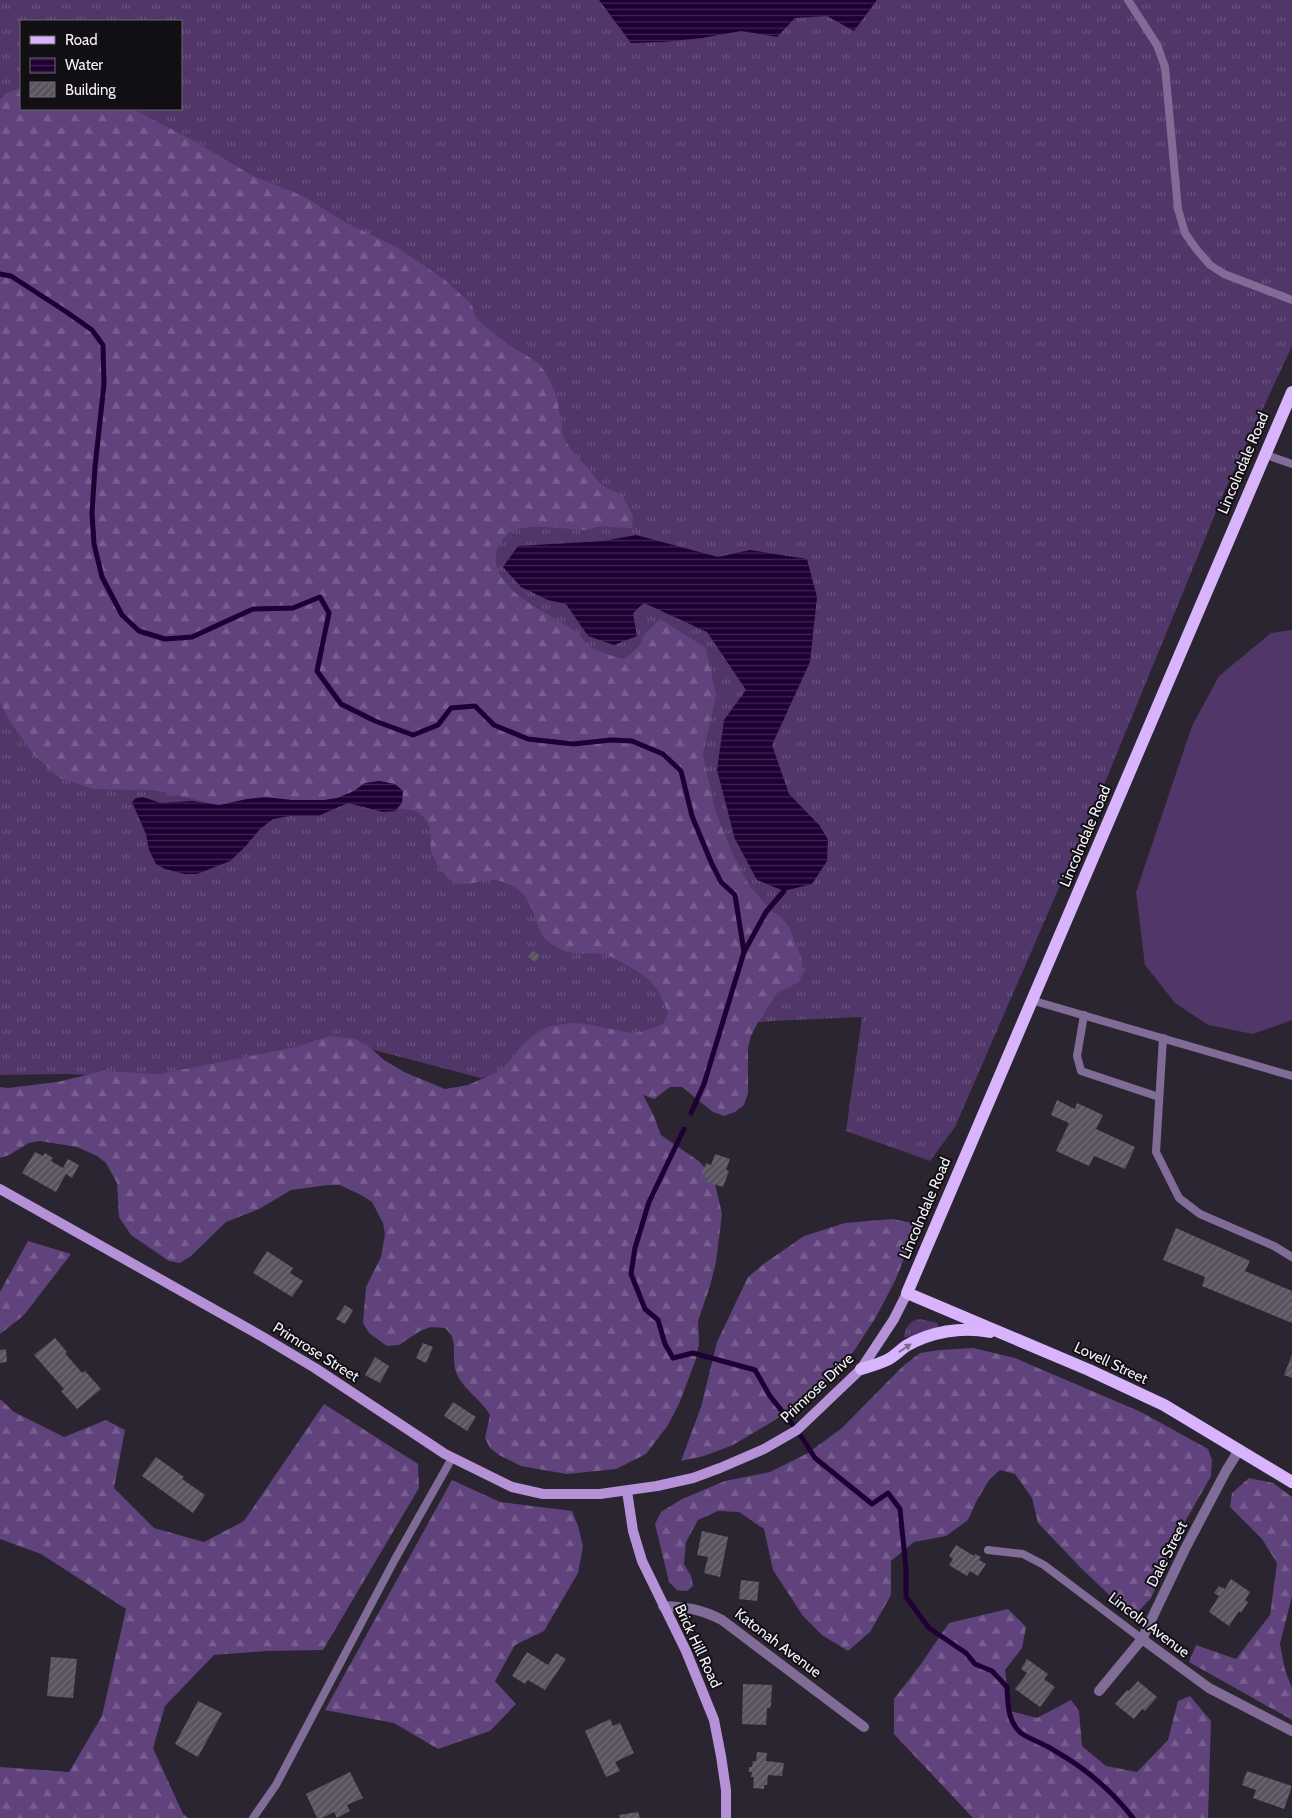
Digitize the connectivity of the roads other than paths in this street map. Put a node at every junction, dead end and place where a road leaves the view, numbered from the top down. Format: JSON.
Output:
{"nodes":[{"id":1,"x":1128,"y":0,"type":"edge"},
{"id":2,"x":1292,"y":300,"type":"edge"},
{"id":3,"x":1292,"y":392,"type":"edge"},
{"id":4,"x":1264,"y":454,"type":"junction"},
{"id":5,"x":1292,"y":464,"type":"edge"},
{"id":6,"x":1032,"y":1000,"type":"junction"},
{"id":7,"x":1084,"y":1015,"type":"junction"},
{"id":8,"x":1163,"y":1038,"type":"junction"},
{"id":9,"x":1292,"y":1076,"type":"edge"},
{"id":10,"x":1159,"y":1097,"type":"junction"},
{"id":11,"x":0,"y":1189,"type":"edge"},
{"id":12,"x":1292,"y":1257,"type":"edge"},
{"id":13,"x":907,"y":1293,"type":"junction"},
{"id":14,"x":1014,"y":1338,"type":"junction"},
{"id":15,"x":861,"y":1370,"type":"junction"},
{"id":16,"x":1240,"y":1450,"type":"junction"},
{"id":17,"x":452,"y":1458,"type":"junction"},
{"id":18,"x":1292,"y":1482,"type":"edge"},
{"id":19,"x":627,"y":1491,"type":"junction"},
{"id":20,"x":988,"y":1550,"type":"dead end"},
{"id":21,"x":663,"y":1606,"type":"junction"},
{"id":22,"x":1142,"y":1639,"type":"junction"},
{"id":23,"x":1099,"y":1691,"type":"dead end"},
{"id":24,"x":864,"y":1727,"type":"dead end"},
{"id":25,"x":1292,"y":1731,"type":"edge"},
{"id":26,"x":253,"y":1818,"type":"edge"},
{"id":27,"x":726,"y":1818,"type":"edge"}],
"edges":[{"from":1,"to":2,"type":"lane"},
{"from":3,"to":4,"type":"main road","name":"Lincolndale Road"},
{"from":4,"to":5,"type":"lane"},
{"from":4,"to":6,"type":"main road","name":"Lincolndale Road"},
{"from":6,"to":7,"type":"lane"},
{"from":6,"to":13,"type":"main road","name":"Lincolndale Road"},
{"from":7,"to":8,"type":"lane"},
{"from":7,"to":10,"type":"lane"},
{"from":8,"to":9,"type":"lane"},
{"from":8,"to":10,"type":"lane"},
{"from":10,"to":12,"type":"lane"},
{"from":11,"to":17,"type":"main road","name":"Primrose Street"},
{"from":13,"to":14,"type":"main road","name":"Lovell Street"},
{"from":13,"to":15,"type":"main road","name":"Primrose Drive"},
{"from":15,"to":14,"type":"main road","one_way":true},
{"from":14,"to":16,"type":"main road","name":"Lovell Street"},
{"from":15,"to":19,"type":"main road","name":"Primrose Drive"},
{"from":16,"to":18,"type":"main road","name":"Lovell Street"},
{"from":16,"to":22,"type":"street","name":"Dale Street"},
{"from":17,"to":19,"type":"main road","name":"Primrose Street"},
{"from":17,"to":26,"type":"lane"},
{"from":19,"to":21,"type":"main road","name":"Brick Hill Road"},
{"from":20,"to":22,"type":"lane","name":"Lincoln Avenue"},
{"from":21,"to":24,"type":"street","name":"Katonah Avenue"},
{"from":21,"to":27,"type":"main road","name":"Brick Hill Road"},
{"from":22,"to":23,"type":"street","name":"Dale Street"},
{"from":22,"to":25,"type":"street","name":"Lincoln Avenue"}]}
